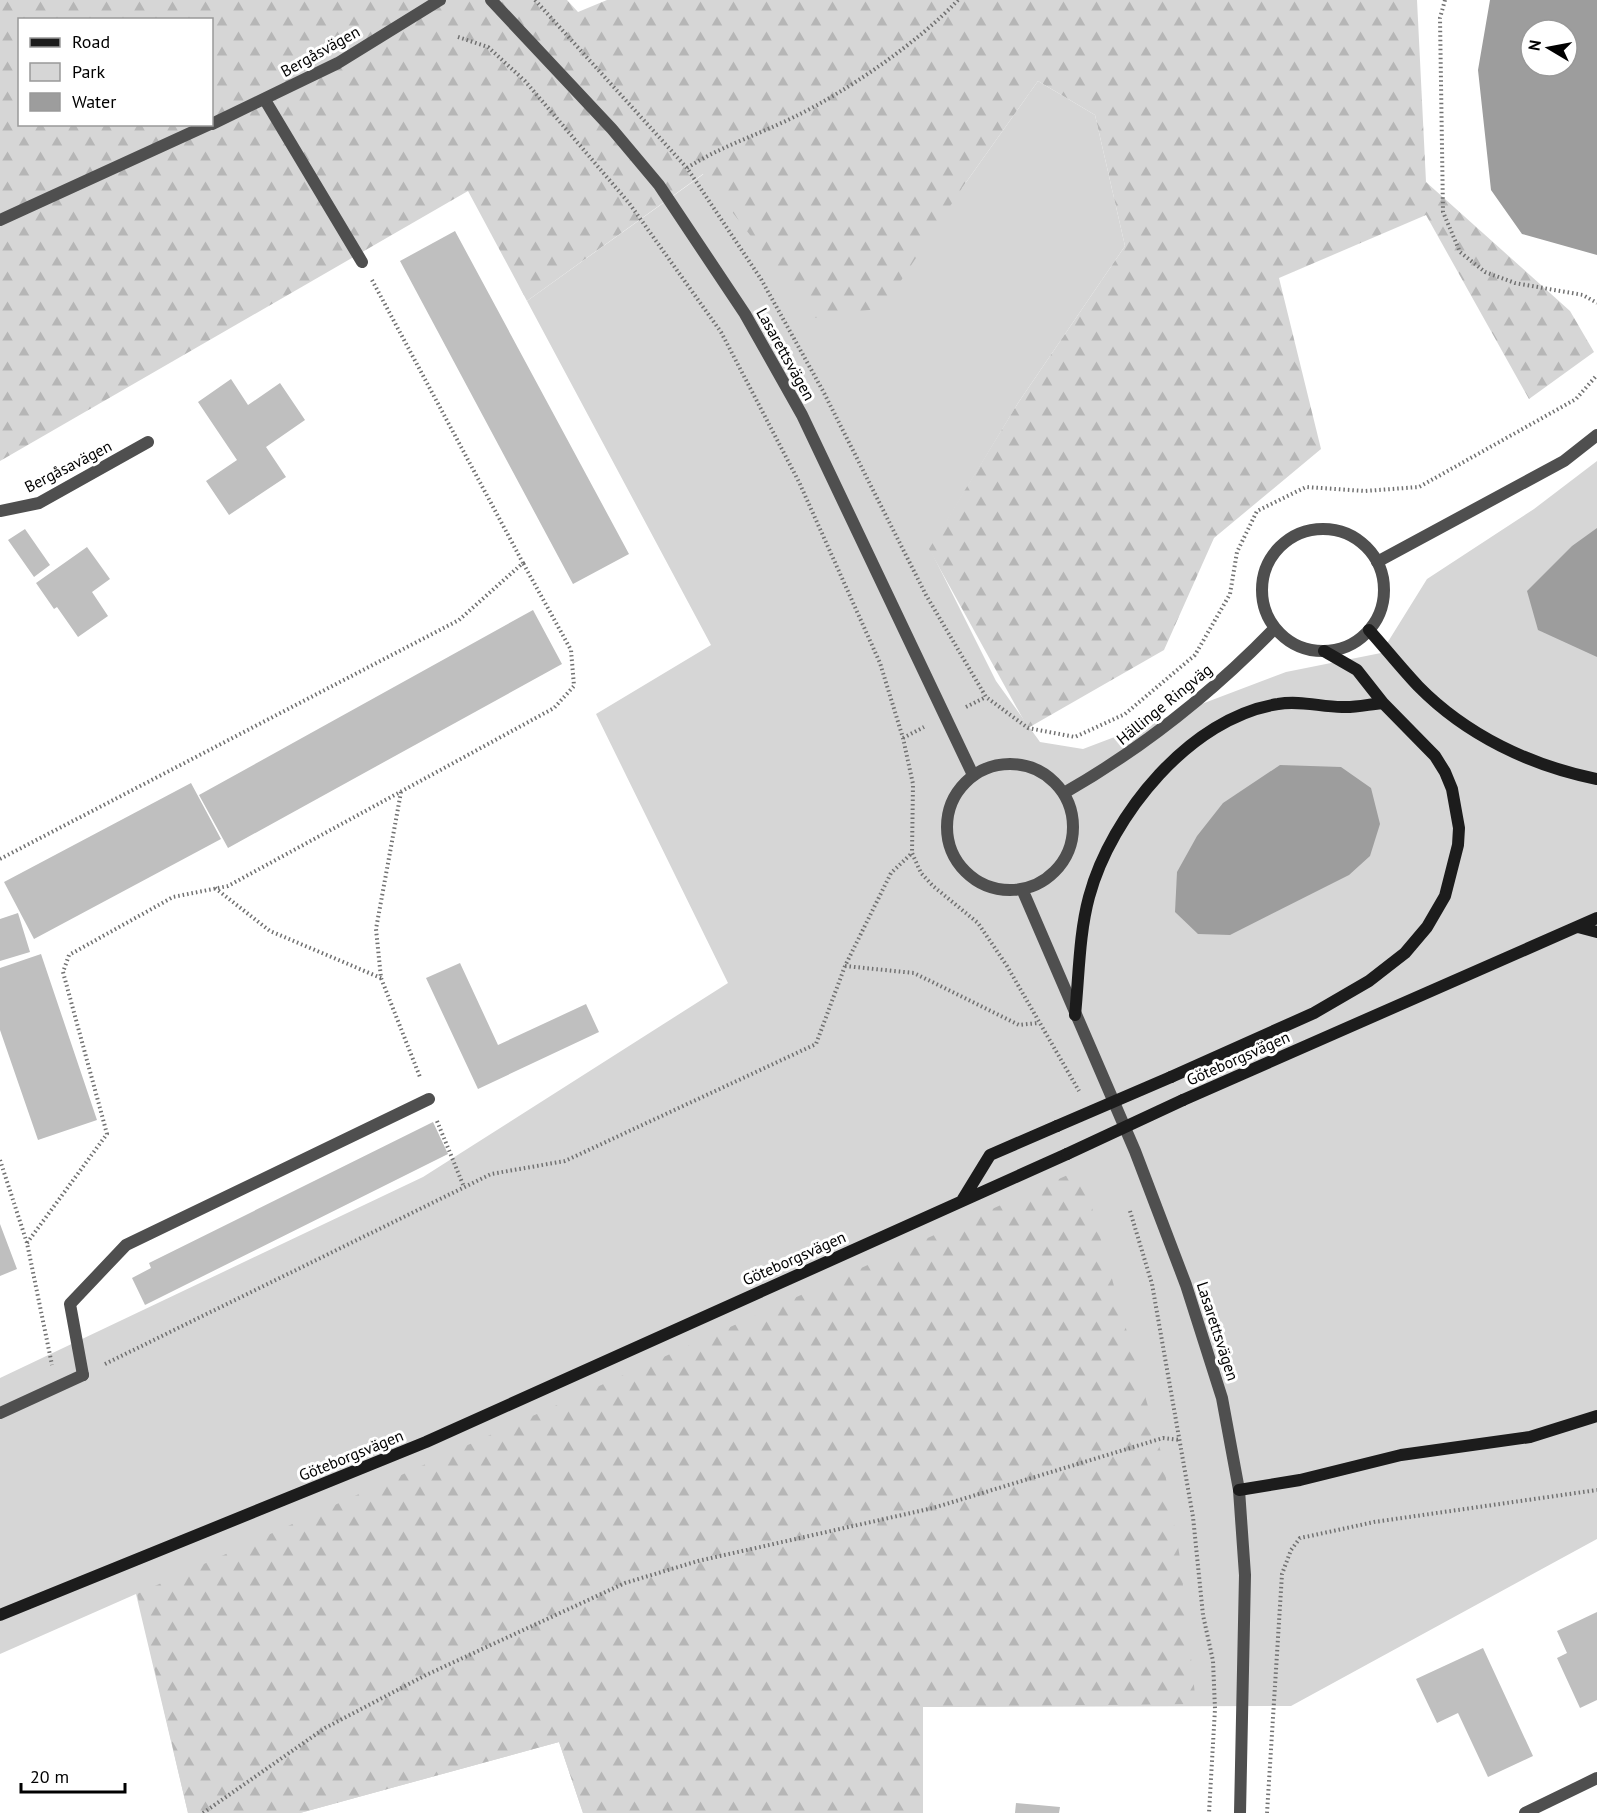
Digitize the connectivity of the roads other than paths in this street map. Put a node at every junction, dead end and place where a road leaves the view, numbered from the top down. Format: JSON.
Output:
{"nodes":[{"id":1,"x":440,"y":0,"type":"edge"},
{"id":2,"x":491,"y":0,"type":"edge"},
{"id":3,"x":265,"y":100,"type":"junction"},
{"id":4,"x":213,"y":123,"type":"edge"},
{"id":5,"x":207,"y":126,"type":"edge"},
{"id":6,"x":0,"y":220,"type":"edge"},
{"id":7,"x":362,"y":262,"type":"road end"},
{"id":8,"x":1597,"y":435,"type":"edge"},
{"id":9,"x":148,"y":442,"type":"dead end"},
{"id":10,"x":0,"y":512,"type":"edge"},
{"id":11,"x":1377,"y":562,"type":"junction"},
{"id":12,"x":1275,"y":628,"type":"junction"},
{"id":13,"x":1369,"y":630,"type":"junction"},
{"id":14,"x":1324,"y":651,"type":"junction"},
{"id":15,"x":1383,"y":703,"type":"junction"},
{"id":16,"x":973,"y":775,"type":"junction"},
{"id":17,"x":1597,"y":779,"type":"edge"},
{"id":18,"x":1064,"y":793,"type":"junction"},
{"id":19,"x":1022,"y":889,"type":"junction"},
{"id":20,"x":1597,"y":918,"type":"edge"},
{"id":21,"x":1578,"y":927,"type":"junction"},
{"id":22,"x":1597,"y":932,"type":"edge"},
{"id":23,"x":1075,"y":1015,"type":"junction"},
{"id":24,"x":429,"y":1100,"type":"dead end"},
{"id":25,"x":963,"y":1199,"type":"junction"},
{"id":26,"x":0,"y":1413,"type":"edge"},
{"id":27,"x":1597,"y":1416,"type":"edge"},
{"id":28,"x":1239,"y":1490,"type":"junction"},
{"id":29,"x":0,"y":1615,"type":"edge"},
{"id":30,"x":1597,"y":1778,"type":"edge"},
{"id":31,"x":1240,"y":1813,"type":"edge"},
{"id":32,"x":1525,"y":1813,"type":"edge"}],
"edges":[{"from":1,"to":3,"type":"street","name":"Bergåsvägen"},
{"from":2,"to":16,"type":"street","name":"Lasarettsvägen"},
{"from":3,"to":4,"type":"street","name":"Bergåsvägen"},
{"from":3,"to":7,"type":"street"},
{"from":5,"to":6,"type":"street","name":"Bergåsvägen"},
{"from":8,"to":11,"type":"street"},
{"from":9,"to":10,"type":"street","name":"Bergåsavägen"},
{"from":11,"to":12,"type":"street"},
{"from":11,"to":13,"type":"street"},
{"from":12,"to":14,"type":"street"},
{"from":12,"to":18,"type":"street","name":"Hällinge Ringväg"},
{"from":13,"to":14,"type":"street"},
{"from":13,"to":17,"type":"main road"},
{"from":14,"to":15,"type":"main road"},
{"from":15,"to":23,"type":"main road"},
{"from":15,"to":25,"type":"main road","bridge":true},
{"from":16,"to":18,"type":"street"},
{"from":16,"to":19,"type":"street"},
{"from":18,"to":19,"type":"street"},
{"from":19,"to":23,"type":"street","name":"Lasarettsvägen"},
{"from":20,"to":21,"type":"main road","name":"Göteborgsvägen"},
{"from":21,"to":22,"type":"main road"},
{"from":21,"to":25,"type":"main road","name":"Göteborgsvägen","bridge":true},
{"from":23,"to":28,"type":"street","name":"Lasarettsvägen"},
{"from":24,"to":26,"type":"street"},
{"from":25,"to":29,"type":"main road","name":"Göteborgsvägen"},
{"from":27,"to":28,"type":"main road"},
{"from":28,"to":31,"type":"street","name":"Lasarettsvägen"},
{"from":30,"to":32,"type":"street"}]}
